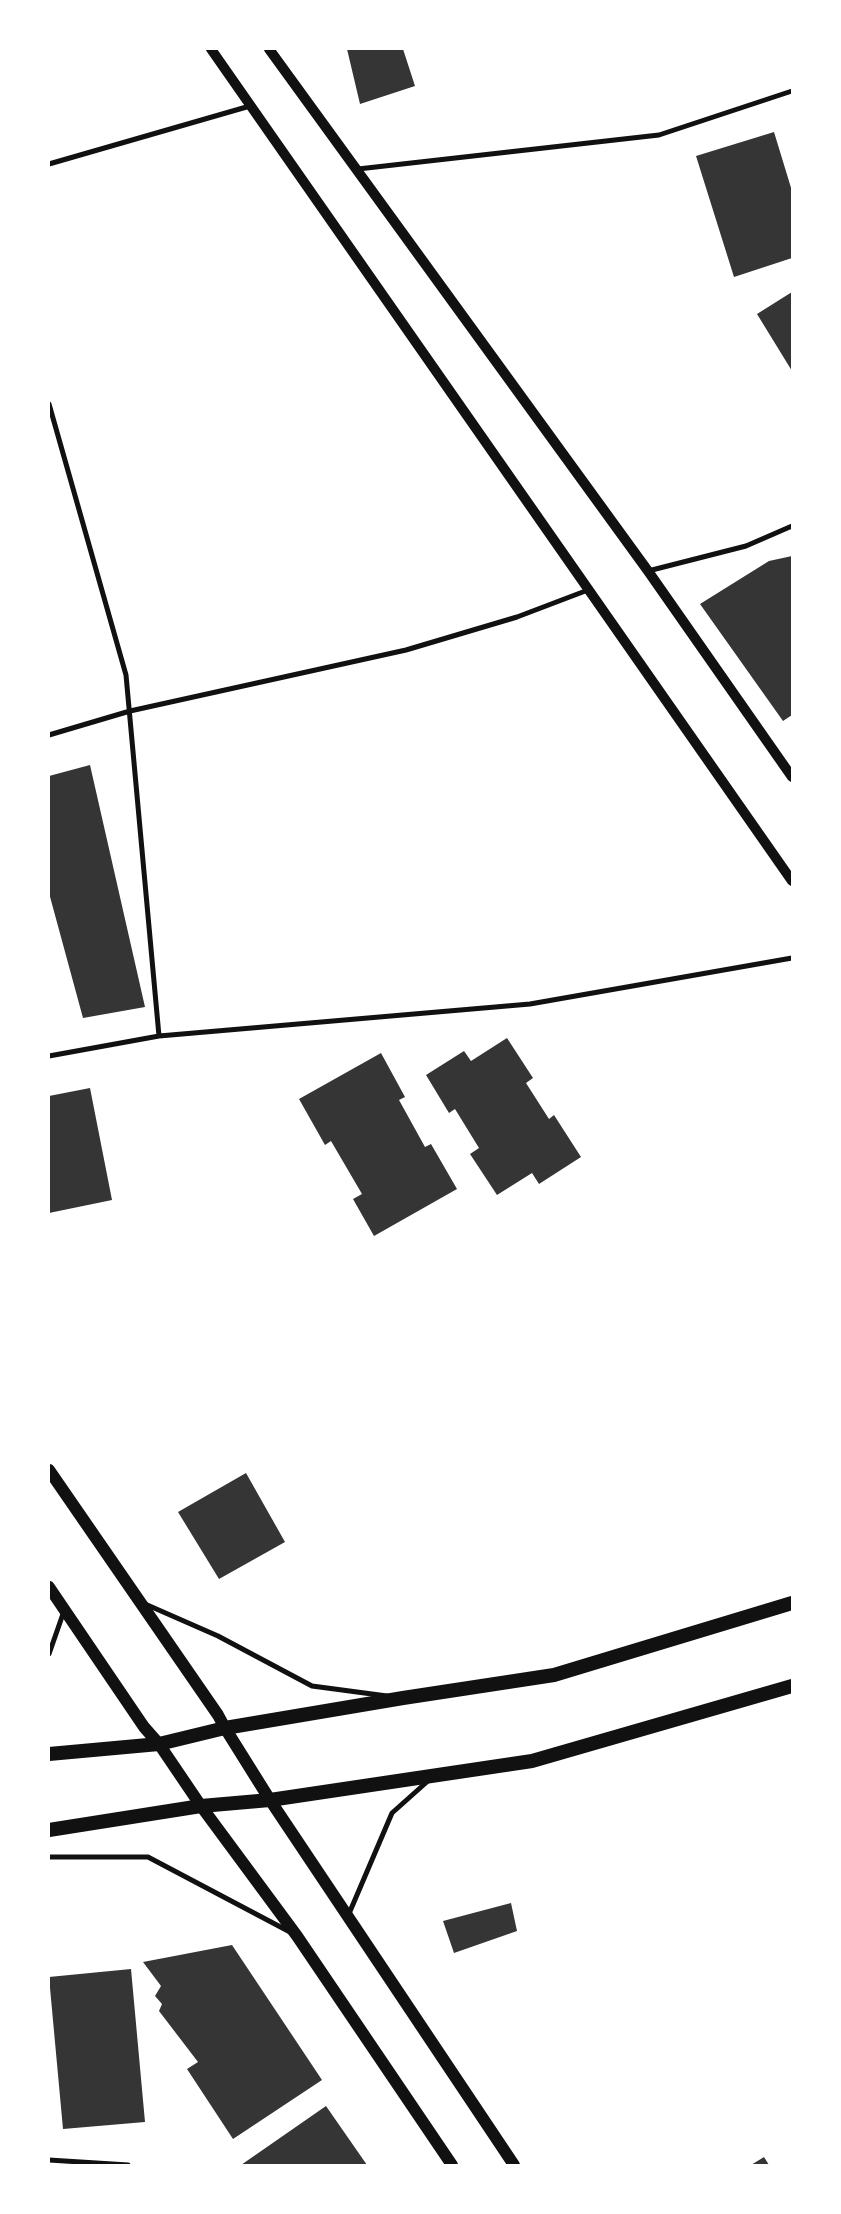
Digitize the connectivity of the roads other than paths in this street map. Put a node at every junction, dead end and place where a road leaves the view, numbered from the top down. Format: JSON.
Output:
{"nodes":[{"id":1,"x":211,"y":49,"type":"edge"},
{"id":2,"x":269,"y":49,"type":"edge"},
{"id":3,"x":792,"y":91,"type":"edge"},
{"id":4,"x":250,"y":106,"type":"junction"},
{"id":5,"x":49,"y":164,"type":"edge"},
{"id":6,"x":358,"y":169,"type":"junction"},
{"id":7,"x":49,"y":404,"type":"edge"},
{"id":8,"x":792,"y":526,"type":"edge"},
{"id":9,"x":648,"y":571,"type":"junction"},
{"id":10,"x":588,"y":590,"type":"junction"},
{"id":11,"x":130,"y":711,"type":"junction"},
{"id":12,"x":49,"y":735,"type":"edge"},
{"id":13,"x":792,"y":776,"type":"edge"},
{"id":14,"x":792,"y":881,"type":"edge"},
{"id":15,"x":792,"y":958,"type":"edge"},
{"id":16,"x":159,"y":1036,"type":"junction"},
{"id":17,"x":49,"y":1056,"type":"edge"},
{"id":18,"x":49,"y":1470,"type":"edge"},
{"id":19,"x":49,"y":1588,"type":"edge"},
{"id":20,"x":138,"y":1600,"type":"junction"},
{"id":21,"x":792,"y":1603,"type":"edge"},
{"id":22,"x":64,"y":1610,"type":"junction"},
{"id":23,"x":49,"y":1654,"type":"edge"},
{"id":24,"x":792,"y":1686,"type":"edge"},
{"id":25,"x":402,"y":1698,"type":"junction"},
{"id":26,"x":224,"y":1728,"type":"junction"},
{"id":27,"x":159,"y":1744,"type":"junction"},
{"id":28,"x":49,"y":1754,"type":"edge"},
{"id":29,"x":435,"y":1774,"type":"junction"},
{"id":30,"x":270,"y":1800,"type":"junction"},
{"id":31,"x":201,"y":1806,"type":"junction"},
{"id":32,"x":49,"y":1830,"type":"edge"},
{"id":33,"x":49,"y":1857,"type":"edge"},
{"id":34,"x":348,"y":1917,"type":"junction"},
{"id":35,"x":297,"y":1936,"type":"junction"},
{"id":36,"x":49,"y":2160,"type":"edge"},
{"id":37,"x":128,"y":2165,"type":"edge"},
{"id":38,"x":452,"y":2165,"type":"edge"},
{"id":39,"x":514,"y":2165,"type":"edge"}],
"edges":[{"from":1,"to":4,"type":"main road"},
{"from":2,"to":6,"type":"main road"},
{"from":3,"to":6,"type":"street"},
{"from":4,"to":5,"type":"street"},
{"from":4,"to":10,"type":"main road"},
{"from":6,"to":9,"type":"main road"},
{"from":7,"to":11,"type":"street"},
{"from":8,"to":9,"type":"street"},
{"from":9,"to":13,"type":"main road"},
{"from":10,"to":11,"type":"street"},
{"from":10,"to":14,"type":"main road"},
{"from":11,"to":12,"type":"street"},
{"from":11,"to":16,"type":"street"},
{"from":15,"to":16,"type":"street"},
{"from":16,"to":17,"type":"street"},
{"from":18,"to":20,"type":"main road"},
{"from":19,"to":22,"type":"main road"},
{"from":20,"to":25,"type":"street"},
{"from":20,"to":26,"type":"main road"},
{"from":21,"to":25,"type":"highway"},
{"from":22,"to":23,"type":"street"},
{"from":22,"to":27,"type":"main road"},
{"from":24,"to":29,"type":"highway"},
{"from":25,"to":26,"type":"highway"},
{"from":26,"to":27,"type":"highway"},
{"from":26,"to":30,"type":"main road"},
{"from":27,"to":28,"type":"highway"},
{"from":27,"to":31,"type":"main road"},
{"from":29,"to":30,"type":"highway"},
{"from":29,"to":34,"type":"street"},
{"from":30,"to":31,"type":"highway"},
{"from":30,"to":34,"type":"main road"},
{"from":31,"to":32,"type":"highway"},
{"from":31,"to":35,"type":"main road"},
{"from":33,"to":35,"type":"street"},
{"from":34,"to":39,"type":"main road"},
{"from":35,"to":38,"type":"main road"},
{"from":36,"to":37,"type":"street"}]}
